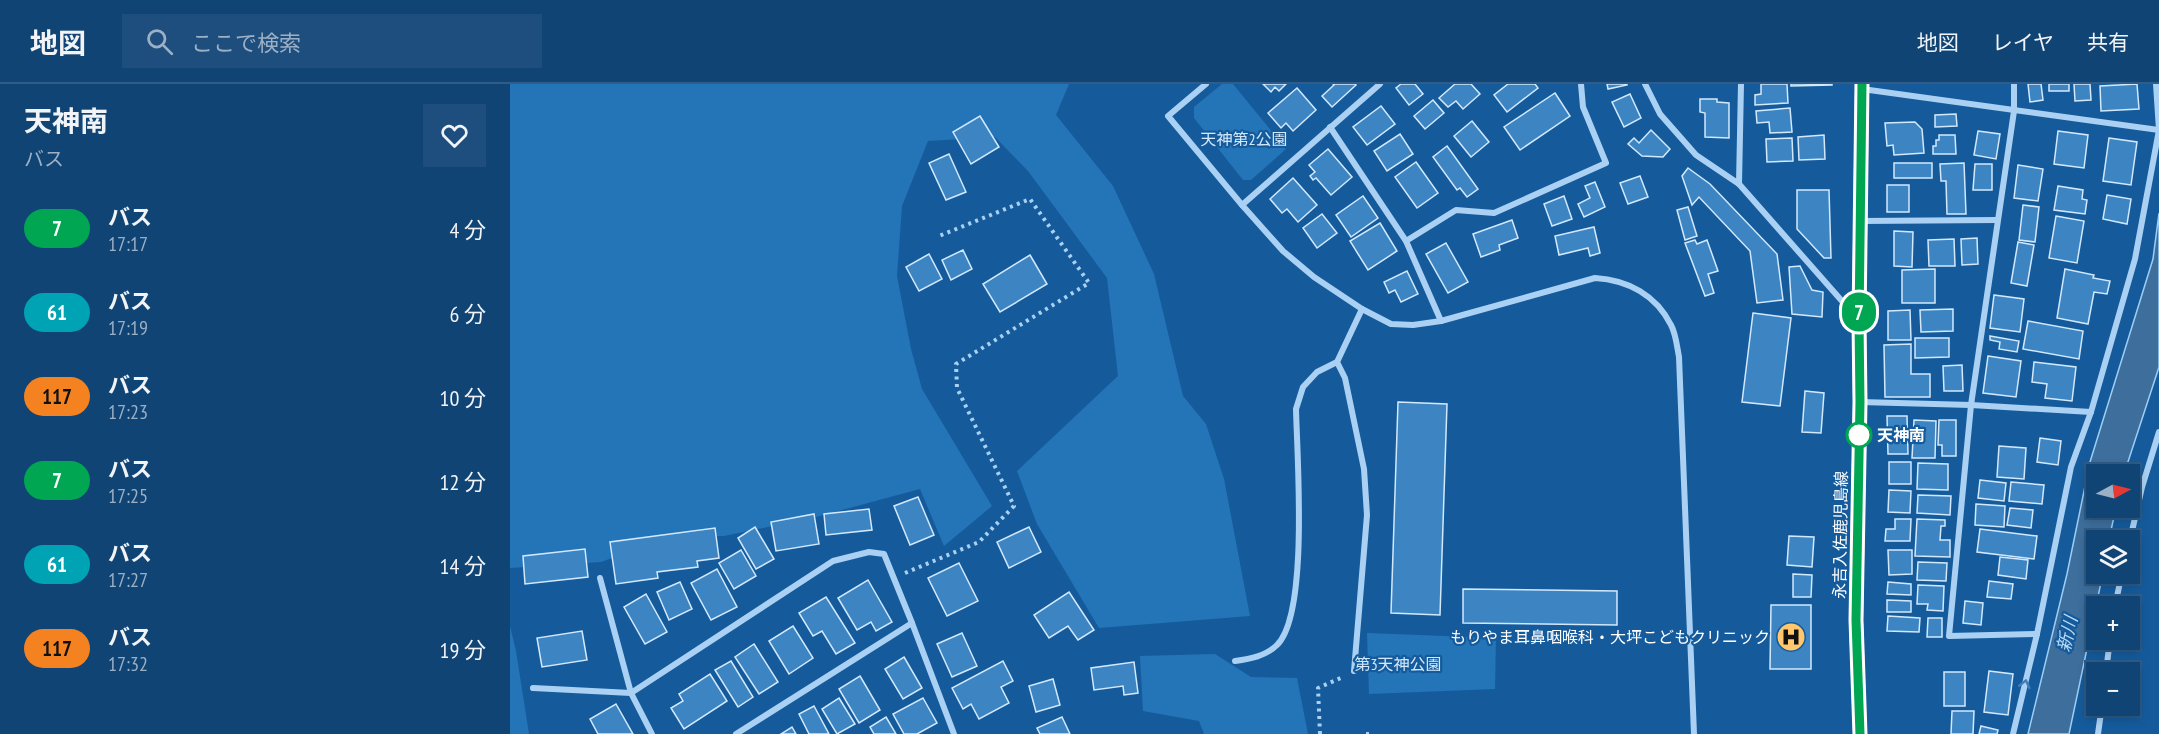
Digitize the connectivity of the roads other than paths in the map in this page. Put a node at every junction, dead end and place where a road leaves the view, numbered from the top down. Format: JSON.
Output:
{"nodes":[{"id":1,"x":1206,"y":84,"type":"edge"},
{"id":2,"x":1380,"y":84,"type":"edge"},
{"id":3,"x":1581,"y":84,"type":"edge"},
{"id":4,"x":1645,"y":84,"type":"edge"},
{"id":5,"x":1741,"y":84,"type":"edge"},
{"id":6,"x":2014,"y":84,"type":"edge"},
{"id":7,"x":2156,"y":84,"type":"edge"},
{"id":8,"x":1862,"y":87,"type":"edge"},
{"id":9,"x":2014,"y":111,"type":"junction"},
{"id":10,"x":1330,"y":127,"type":"junction"},
{"id":11,"x":2159,"y":130,"type":"edge"},
{"id":12,"x":1739,"y":184,"type":"junction"},
{"id":13,"x":1242,"y":205,"type":"junction"},
{"id":14,"x":1997,"y":220,"type":"junction"},
{"id":15,"x":1860,"y":221,"type":"junction"},
{"id":16,"x":1406,"y":241,"type":"junction"},
{"id":17,"x":1362,"y":309,"type":"junction"},
{"id":18,"x":1441,"y":321,"type":"junction"},
{"id":19,"x":1859,"y":321,"type":"junction"},
{"id":20,"x":1337,"y":363,"type":"junction"},
{"id":21,"x":1860,"y":402,"type":"junction"},
{"id":22,"x":1971,"y":405,"type":"junction"},
{"id":23,"x":2091,"y":412,"type":"junction"},
{"id":24,"x":2159,"y":432,"type":"edge"},
{"id":25,"x":2132,"y":530,"type":"edge"},
{"id":26,"x":600,"y":578,"type":"dead end"},
{"id":27,"x":912,"y":623,"type":"junction"},
{"id":28,"x":2037,"y":634,"type":"junction"},
{"id":29,"x":1235,"y":661,"type":"dead end"},
{"id":30,"x":1354,"y":671,"type":"road end"},
{"id":31,"x":533,"y":688,"type":"dead end"},
{"id":32,"x":631,"y":693,"type":"junction"},
{"id":33,"x":2100,"y":716,"type":"edge"},
{"id":34,"x":652,"y":734,"type":"edge"},
{"id":35,"x":736,"y":734,"type":"edge"},
{"id":36,"x":954,"y":734,"type":"edge"},
{"id":37,"x":1694,"y":734,"type":"edge"},
{"id":38,"x":1860,"y":734,"type":"edge"},
{"id":39,"x":2013,"y":734,"type":"edge"},
{"id":40,"x":2098,"y":734,"type":"edge"}],
"edges":[{"from":1,"to":13,"type":"street"},
{"from":2,"to":10,"type":"street"},
{"from":3,"to":16,"type":"street"},
{"from":4,"to":12,"type":"street"},
{"from":5,"to":12,"type":"street"},
{"from":6,"to":9,"type":"street"},
{"from":7,"to":11,"type":"street"},
{"from":8,"to":9,"type":"street"},
{"from":8,"to":15,"type":"main road","name":"永吉入佐鹿児島線"},
{"from":9,"to":11,"type":"street"},
{"from":9,"to":14,"type":"street"},
{"from":10,"to":13,"type":"street"},
{"from":10,"to":16,"type":"street"},
{"from":11,"to":23,"type":"street"},
{"from":12,"to":19,"type":"street"},
{"from":13,"to":17,"type":"street"},
{"from":14,"to":15,"type":"street"},
{"from":14,"to":22,"type":"street"},
{"from":15,"to":19,"type":"main road","name":"永吉入佐鹿児島線"},
{"from":16,"to":18,"type":"street"},
{"from":17,"to":18,"type":"street"},
{"from":17,"to":20,"type":"street"},
{"from":18,"to":37,"type":"street"},
{"from":19,"to":21,"type":"main road","name":"永吉入佐鹿児島線"},
{"from":20,"to":29,"type":"street"},
{"from":20,"to":30,"type":"street"},
{"from":21,"to":22,"type":"street"},
{"from":21,"to":38,"type":"main road","name":"永吉入佐鹿児島線"},
{"from":22,"to":23,"type":"street"},
{"from":22,"to":28,"type":"street"},
{"from":23,"to":28,"type":"street"},
{"from":24,"to":25,"type":"street"},
{"from":26,"to":32,"type":"street"},
{"from":27,"to":32,"type":"street"},
{"from":27,"to":35,"type":"street"},
{"from":27,"to":36,"type":"street"},
{"from":39,"to":28,"type":"street","one_way":true},
{"from":31,"to":32,"type":"street"},
{"from":32,"to":34,"type":"street"},
{"from":33,"to":40,"type":"street"}]}
